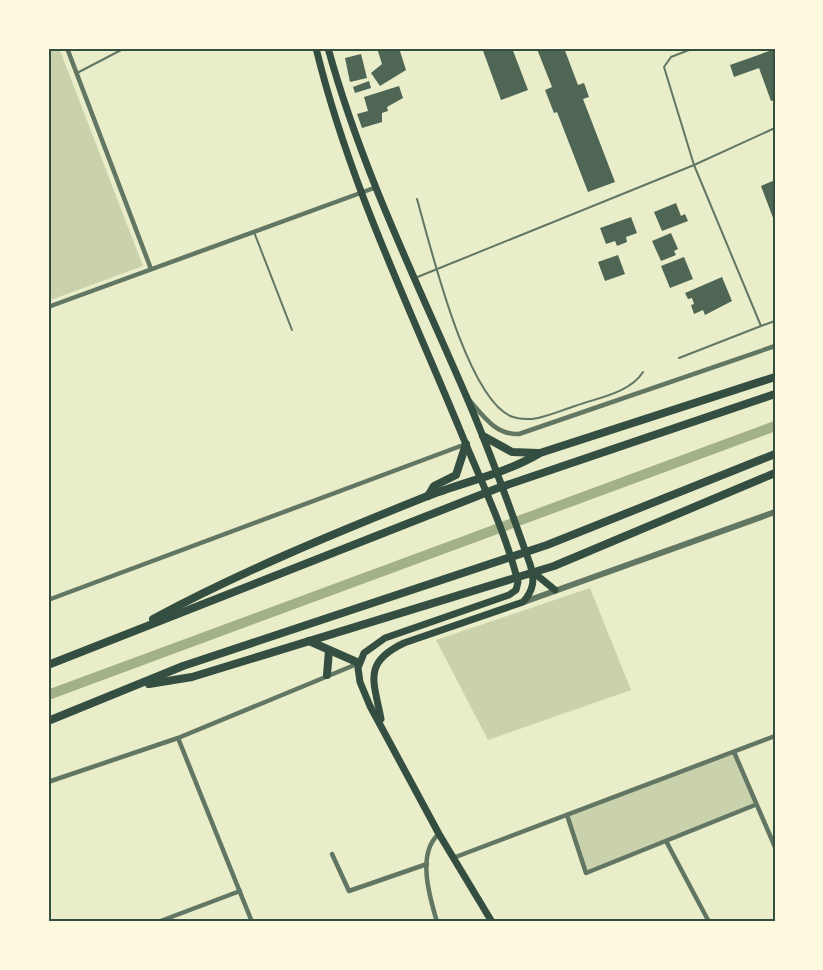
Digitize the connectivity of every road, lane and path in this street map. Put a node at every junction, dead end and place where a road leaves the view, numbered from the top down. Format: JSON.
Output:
{"nodes":[{"id":1,"x":67,"y":48,"type":"edge"},
{"id":2,"x":125,"y":48,"type":"edge"},
{"id":3,"x":316,"y":48,"type":"edge"},
{"id":4,"x":328,"y":48,"type":"edge"},
{"id":5,"x":694,"y":48,"type":"edge"},
{"id":6,"x":743,"y":48,"type":"edge"},
{"id":7,"x":738,"y":50,"type":"dead end"},
{"id":8,"x":76,"y":73,"type":"junction"},
{"id":9,"x":775,"y":128,"type":"edge"},
{"id":10,"x":694,"y":165,"type":"junction"},
{"id":11,"x":374,"y":188,"type":"junction"},
{"id":12,"x":362,"y":192,"type":"junction"},
{"id":13,"x":417,"y":199,"type":"dead end"},
{"id":14,"x":254,"y":232,"type":"junction"},
{"id":15,"x":151,"y":269,"type":"junction"},
{"id":16,"x":438,"y":269,"type":"junction"},
{"id":17,"x":412,"y":279,"type":"junction"},
{"id":18,"x":48,"y":307,"type":"edge"},
{"id":19,"x":775,"y":321,"type":"edge"},
{"id":20,"x":761,"y":326,"type":"junction"},
{"id":21,"x":292,"y":330,"type":"dead end"},
{"id":22,"x":775,"y":346,"type":"edge"},
{"id":23,"x":679,"y":358,"type":"dead end"},
{"id":24,"x":643,"y":372,"type":"dead end"},
{"id":25,"x":775,"y":377,"type":"edge"},
{"id":26,"x":775,"y":394,"type":"edge"},
{"id":27,"x":467,"y":398,"type":"junction"},
{"id":28,"x":483,"y":436,"type":"junction"},
{"id":29,"x":466,"y":444,"type":"junction"},
{"id":30,"x":540,"y":453,"type":"junction"},
{"id":31,"x":775,"y":454,"type":"edge"},
{"id":32,"x":775,"y":473,"type":"edge"},
{"id":33,"x":498,"y":475,"type":"junction"},
{"id":34,"x":481,"y":481,"type":"junction"},
{"id":35,"x":428,"y":496,"type":"junction"},
{"id":36,"x":775,"y":512,"type":"edge"},
{"id":37,"x":532,"y":568,"type":"junction"},
{"id":38,"x":515,"y":573,"type":"junction"},
{"id":39,"x":555,"y":590,"type":"junction"},
{"id":40,"x":48,"y":600,"type":"edge"},
{"id":41,"x":523,"y":602,"type":"junction"},
{"id":42,"x":118,"y":638,"type":"junction"},
{"id":43,"x":309,"y":641,"type":"junction"},
{"id":44,"x":329,"y":650,"type":"junction"},
{"id":45,"x":359,"y":663,"type":"junction"},
{"id":46,"x":48,"y":665,"type":"edge"},
{"id":47,"x":327,"y":675,"type":"junction"},
{"id":48,"x":135,"y":687,"type":"junction"},
{"id":49,"x":48,"y":721,"type":"edge"},
{"id":50,"x":382,"y":724,"type":"junction"},
{"id":51,"x":775,"y":736,"type":"edge"},
{"id":52,"x":178,"y":738,"type":"junction"},
{"id":53,"x":734,"y":752,"type":"junction"},
{"id":54,"x":48,"y":782,"type":"edge"},
{"id":55,"x":755,"y":806,"type":"junction"},
{"id":56,"x":567,"y":815,"type":"junction"},
{"id":57,"x":439,"y":834,"type":"junction"},
{"id":58,"x":666,"y":841,"type":"junction"},
{"id":59,"x":775,"y":847,"type":"edge"},
{"id":60,"x":332,"y":854,"type":"dead end"},
{"id":61,"x":453,"y":858,"type":"junction"},
{"id":62,"x":427,"y":864,"type":"junction"},
{"id":63,"x":240,"y":891,"type":"junction"},
{"id":64,"x":158,"y":922,"type":"edge"},
{"id":65,"x":252,"y":922,"type":"edge"},
{"id":66,"x":437,"y":922,"type":"edge"},
{"id":67,"x":492,"y":922,"type":"edge"},
{"id":68,"x":709,"y":922,"type":"edge"}],
"edges":[{"from":1,"to":8,"type":"street"},
{"from":2,"to":8,"type":"lane"},
{"from":3,"to":12,"type":"main road"},
{"from":4,"to":11,"type":"main road"},
{"from":5,"to":10,"type":"lane"},
{"from":6,"to":7,"type":"path"},
{"from":8,"to":15,"type":"street"},
{"from":9,"to":10,"type":"lane"},
{"from":10,"to":16,"type":"lane"},
{"from":10,"to":20,"type":"lane"},
{"from":11,"to":12,"type":"street"},
{"from":11,"to":17,"type":"main road"},
{"from":12,"to":14,"type":"street"},
{"from":12,"to":29,"type":"main road"},
{"from":13,"to":16,"type":"lane"},
{"from":14,"to":15,"type":"street"},
{"from":14,"to":21,"type":"lane"},
{"from":15,"to":18,"type":"street"},
{"from":16,"to":17,"type":"lane"},
{"from":16,"to":24,"type":"lane"},
{"from":17,"to":27,"type":"main road"},
{"from":19,"to":20,"type":"lane"},
{"from":20,"to":23,"type":"lane"},
{"from":22,"to":27,"type":"street"},
{"from":25,"to":30,"type":"highway"},
{"from":26,"to":42,"type":"highway"},
{"from":27,"to":28,"type":"main road"},
{"from":28,"to":30,"type":"highway"},
{"from":28,"to":33,"type":"main road"},
{"from":29,"to":34,"type":"main road"},
{"from":29,"to":35,"type":"highway"},
{"from":29,"to":40,"type":"street"},
{"from":30,"to":33,"type":"highway"},
{"from":31,"to":48,"type":"highway"},
{"from":32,"to":37,"type":"highway"},
{"from":33,"to":34,"type":"highway"},
{"from":33,"to":37,"type":"main road"},
{"from":34,"to":35,"type":"highway"},
{"from":34,"to":38,"type":"main road"},
{"from":35,"to":42,"type":"highway"},
{"from":36,"to":39,"type":"street"},
{"from":37,"to":38,"type":"highway"},
{"from":37,"to":39,"type":"main road"},
{"from":37,"to":41,"type":"main road"},
{"from":38,"to":43,"type":"highway"},
{"from":38,"to":45,"type":"main road"},
{"from":39,"to":41,"type":"street"},
{"from":41,"to":50,"type":"main road"},
{"from":42,"to":46,"type":"highway"},
{"from":43,"to":44,"type":"highway"},
{"from":43,"to":48,"type":"highway"},
{"from":44,"to":45,"type":"highway"},
{"from":44,"to":47,"type":"highway"},
{"from":45,"to":47,"type":"street"},
{"from":45,"to":50,"type":"main road"},
{"from":47,"to":52,"type":"street"},
{"from":48,"to":49,"type":"highway"},
{"from":50,"to":57,"type":"main road"},
{"from":51,"to":53,"type":"street"},
{"from":52,"to":54,"type":"street"},
{"from":52,"to":63,"type":"street"},
{"from":53,"to":55,"type":"street"},
{"from":53,"to":56,"type":"street"},
{"from":55,"to":58,"type":"street"},
{"from":55,"to":59,"type":"street"},
{"from":56,"to":58,"type":"street"},
{"from":56,"to":61,"type":"street"},
{"from":57,"to":61,"type":"main road"},
{"from":57,"to":62,"type":"street"},
{"from":58,"to":68,"type":"street"},
{"from":60,"to":62,"type":"street"},
{"from":61,"to":67,"type":"main road"},
{"from":62,"to":66,"type":"street"},
{"from":63,"to":64,"type":"street"},
{"from":63,"to":65,"type":"street"}]}
